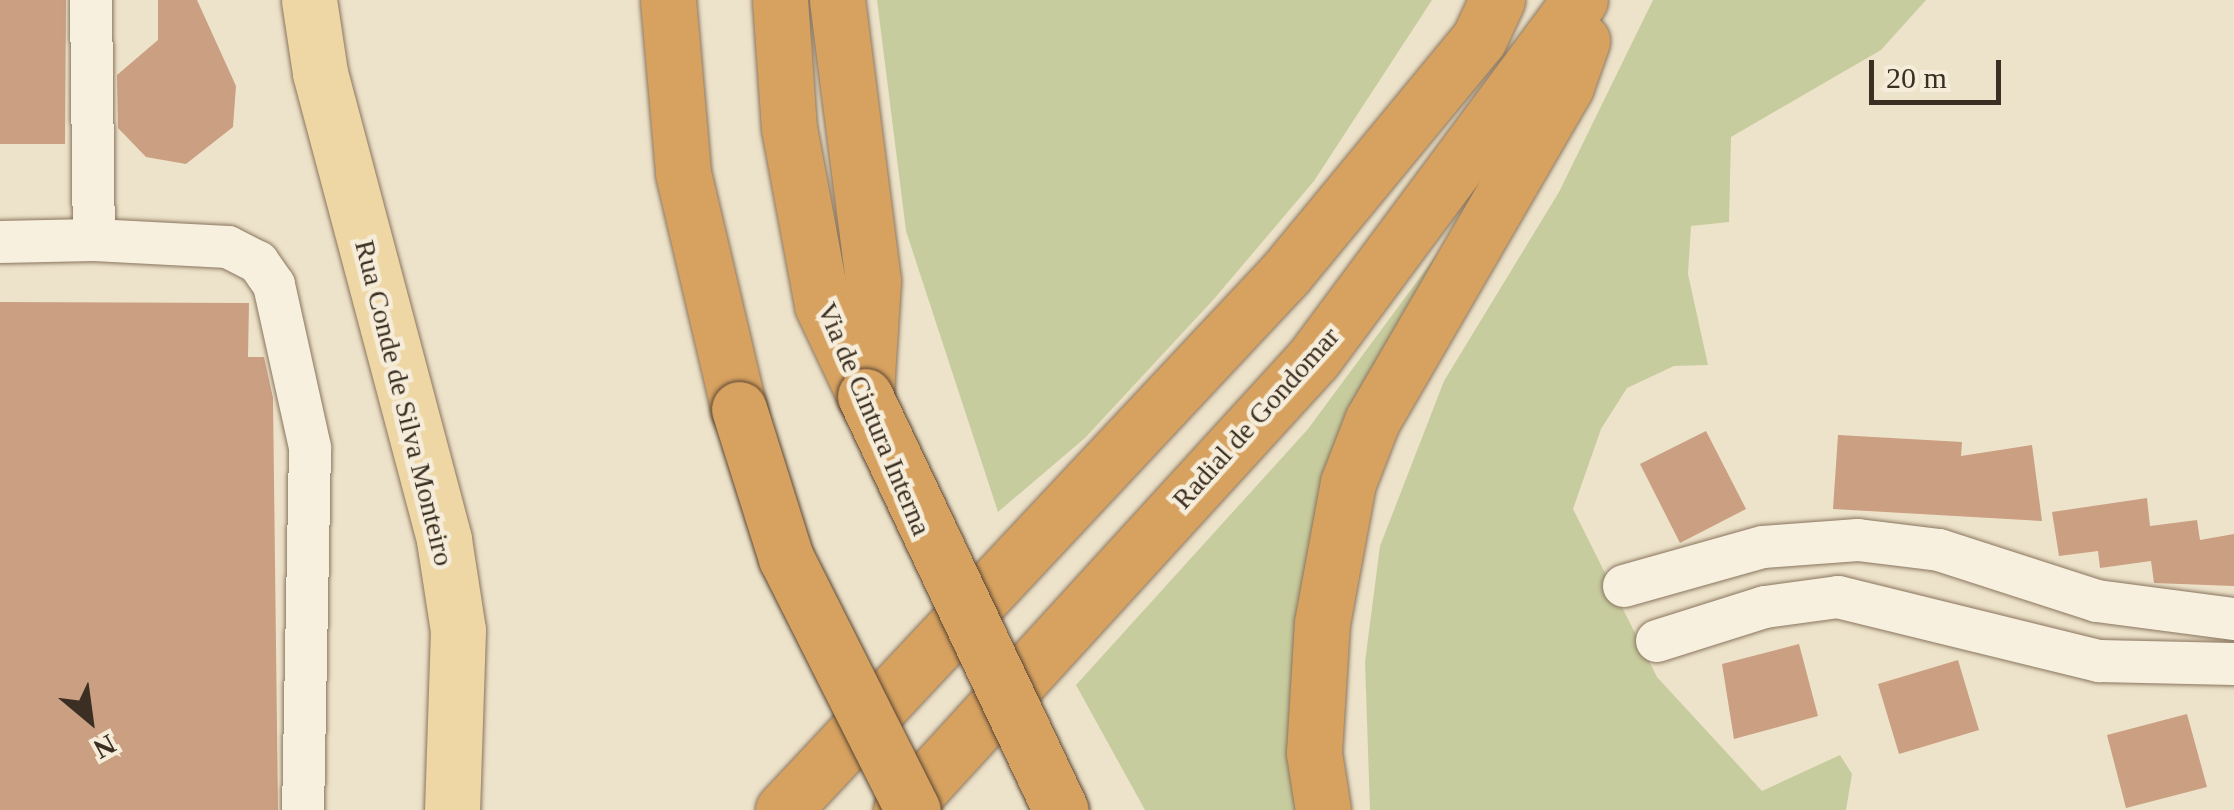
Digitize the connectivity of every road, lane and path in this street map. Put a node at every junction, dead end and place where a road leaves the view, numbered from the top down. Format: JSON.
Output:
{"nodes":[{"id":1,"x":91,"y":0,"type":"edge"},
{"id":2,"x":310,"y":0,"type":"edge"},
{"id":3,"x":668,"y":0,"type":"edge"},
{"id":4,"x":780,"y":0,"type":"edge"},
{"id":5,"x":838,"y":0,"type":"edge"},
{"id":6,"x":1580,"y":0,"type":"edge"},
{"id":7,"x":1597,"y":0,"type":"edge"},
{"id":8,"x":1487,"y":13,"type":"edge"},
{"id":9,"x":94,"y":240,"type":"junction"},
{"id":10,"x":0,"y":242,"type":"edge"},
{"id":11,"x":866,"y":396,"type":"junction"},
{"id":12,"x":1624,"y":586,"type":"dead end"},
{"id":13,"x":2234,"y":619,"type":"edge"},
{"id":14,"x":1657,"y":641,"type":"dead end"},
{"id":15,"x":2234,"y":664,"type":"edge"},
{"id":16,"x":899,"y":801,"type":"edge"},
{"id":17,"x":302,"y":810,"type":"edge"},
{"id":18,"x":452,"y":810,"type":"edge"},
{"id":19,"x":783,"y":810,"type":"edge"},
{"id":20,"x":1061,"y":810,"type":"edge"},
{"id":21,"x":1324,"y":810,"type":"edge"}],
"edges":[{"from":1,"to":9,"type":"street"},
{"from":2,"to":18,"type":"main road","name":"Rua Conde de Silva Monteiro"},
{"from":3,"to":16,"type":"highway","bridge":true},
{"from":4,"to":11,"type":"highway","name":"Via de Cintura Interna"},
{"from":5,"to":11,"type":"highway"},
{"from":6,"to":16,"type":"highway","name":"Radial de Gondomar"},
{"from":7,"to":21,"type":"highway"},
{"from":8,"to":19,"type":"highway"},
{"from":9,"to":10,"type":"street"},
{"from":9,"to":17,"type":"street"},
{"from":11,"to":20,"type":"highway","name":"Via de Cintura Interna","bridge":true},
{"from":12,"to":13,"type":"street"},
{"from":14,"to":15,"type":"street"}]}
